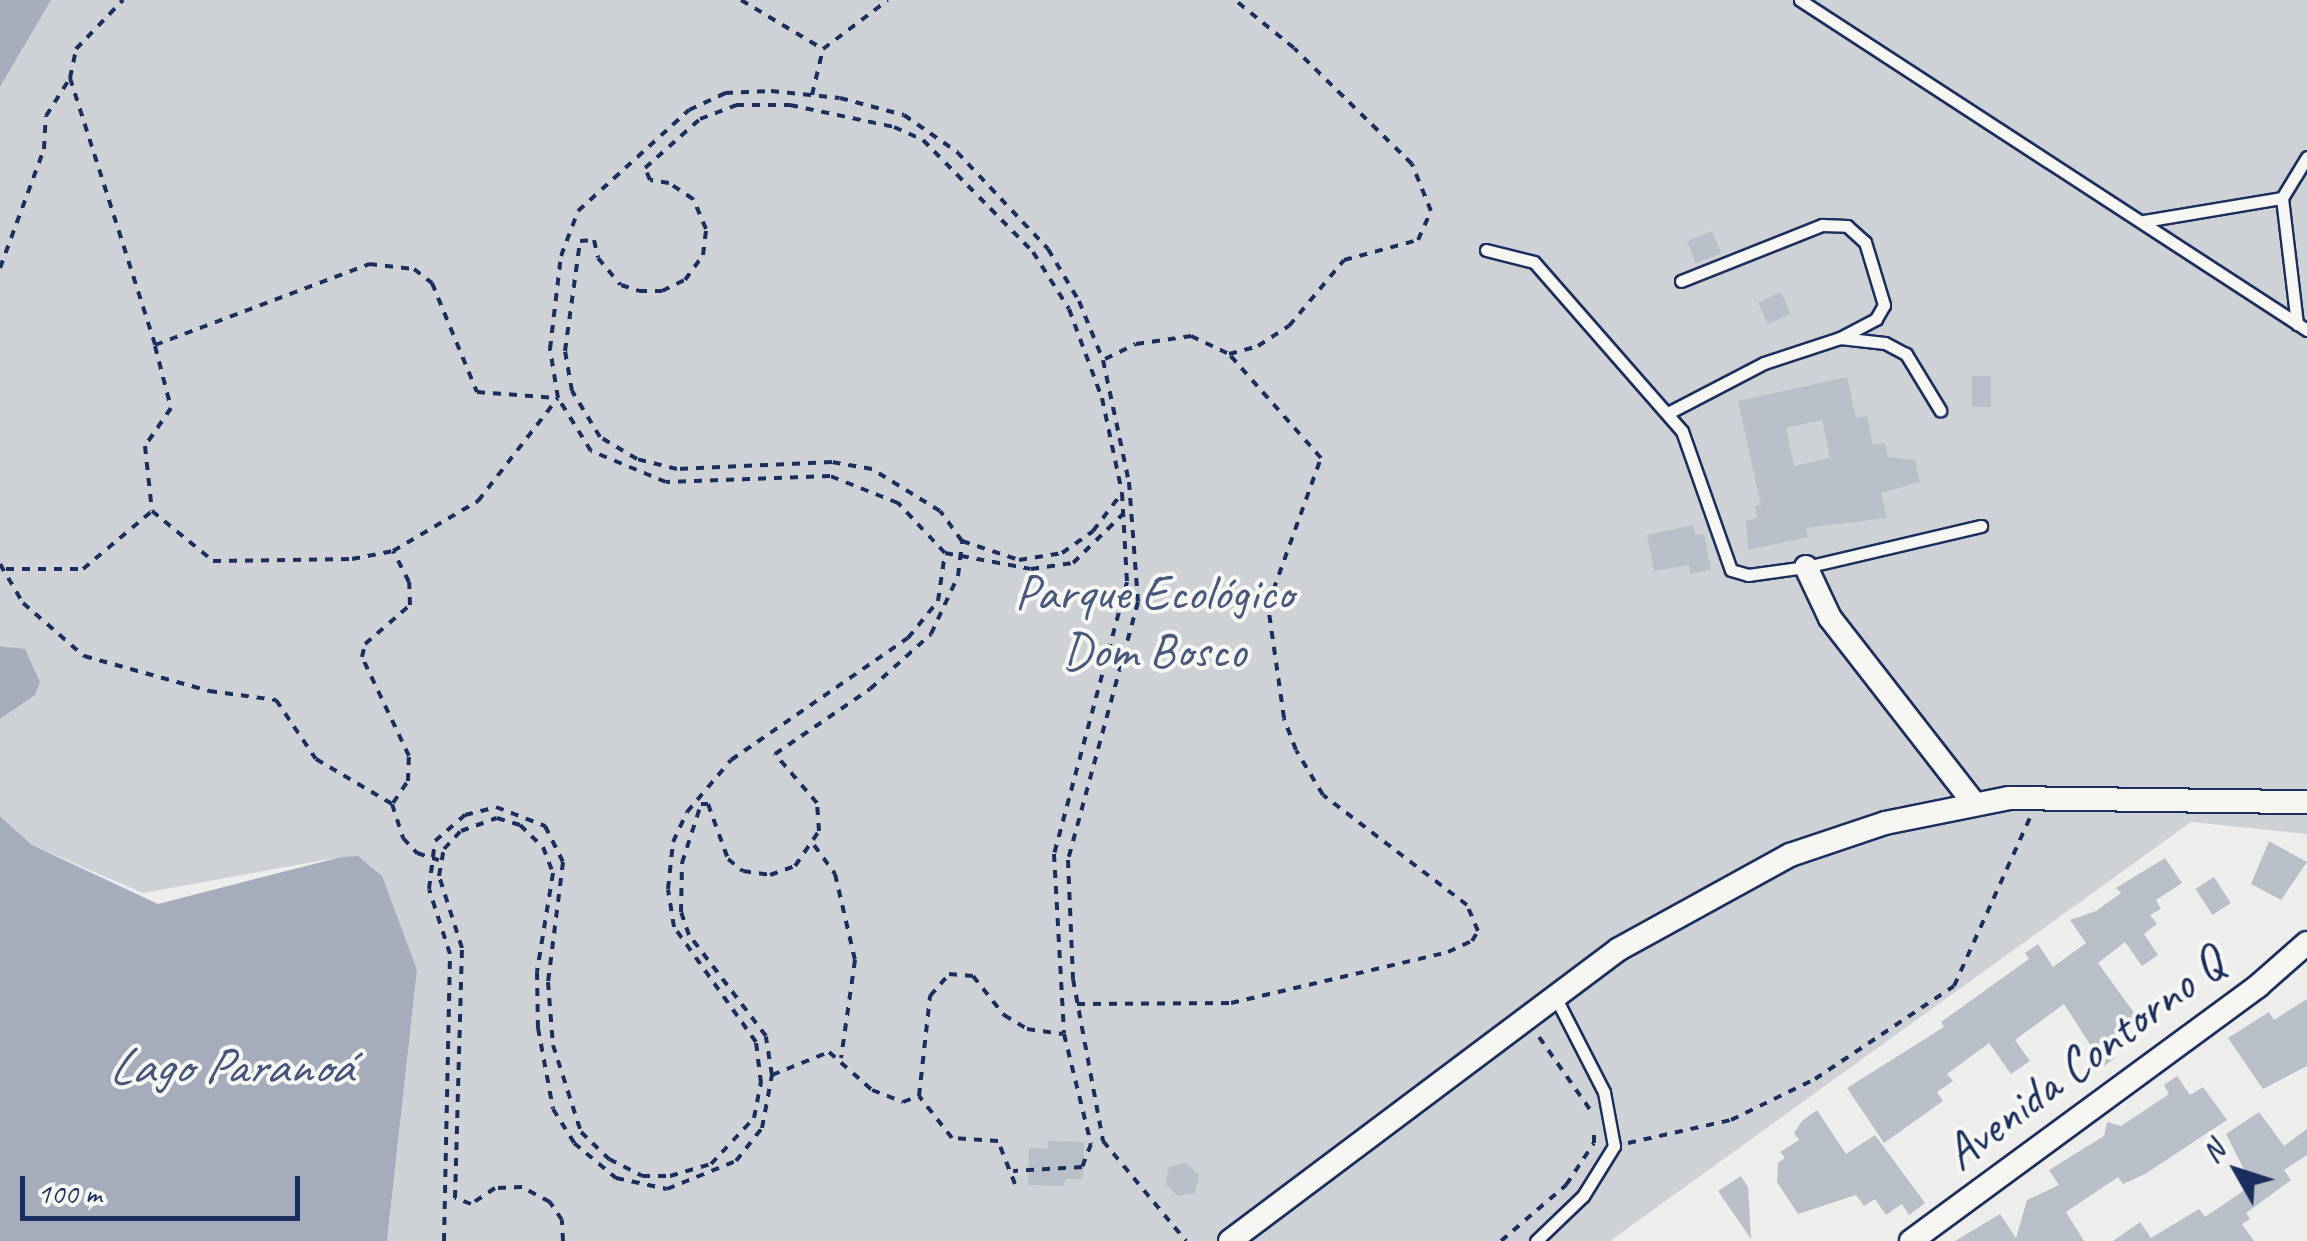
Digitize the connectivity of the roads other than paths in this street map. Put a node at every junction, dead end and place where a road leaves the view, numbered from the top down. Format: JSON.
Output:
{"nodes":[{"id":1,"x":1800,"y":0,"type":"edge"},
{"id":2,"x":2307,"y":157,"type":"edge"},
{"id":3,"x":2282,"y":198,"type":"junction"},
{"id":4,"x":2144,"y":220,"type":"junction"},
{"id":5,"x":1486,"y":250,"type":"dead end"},
{"id":6,"x":1681,"y":281,"type":"dead end"},
{"id":7,"x":2302,"y":328,"type":"edge"},
{"id":8,"x":1840,"y":338,"type":"junction"},
{"id":9,"x":1940,"y":410,"type":"dead end"},
{"id":10,"x":1668,"y":413,"type":"junction"},
{"id":11,"x":1981,"y":526,"type":"dead end"},
{"id":12,"x":1806,"y":568,"type":"junction"},
{"id":13,"x":2307,"y":802,"type":"edge"},
{"id":14,"x":1974,"y":803,"type":"junction"},
{"id":15,"x":2307,"y":942,"type":"edge"},
{"id":16,"x":1556,"y":998,"type":"junction"},
{"id":17,"x":1230,"y":1241,"type":"edge"},
{"id":18,"x":1536,"y":1241,"type":"edge"},
{"id":19,"x":1911,"y":1241,"type":"edge"}],
"edges":[{"from":1,"to":4,"type":"lane"},
{"from":2,"to":3,"type":"lane"},
{"from":3,"to":4,"type":"lane"},
{"from":3,"to":7,"type":"lane"},
{"from":4,"to":7,"type":"lane"},
{"from":5,"to":10,"type":"lane"},
{"from":6,"to":8,"type":"lane"},
{"from":8,"to":9,"type":"lane"},
{"from":8,"to":10,"type":"lane"},
{"from":10,"to":12,"type":"lane"},
{"from":11,"to":12,"type":"lane"},
{"from":12,"to":14,"type":"street"},
{"from":13,"to":14,"type":"street"},
{"from":14,"to":16,"type":"street"},
{"from":15,"to":19,"type":"street","name":"Avenida Contorno Q"},
{"from":16,"to":17,"type":"street"},
{"from":16,"to":18,"type":"lane"}]}
